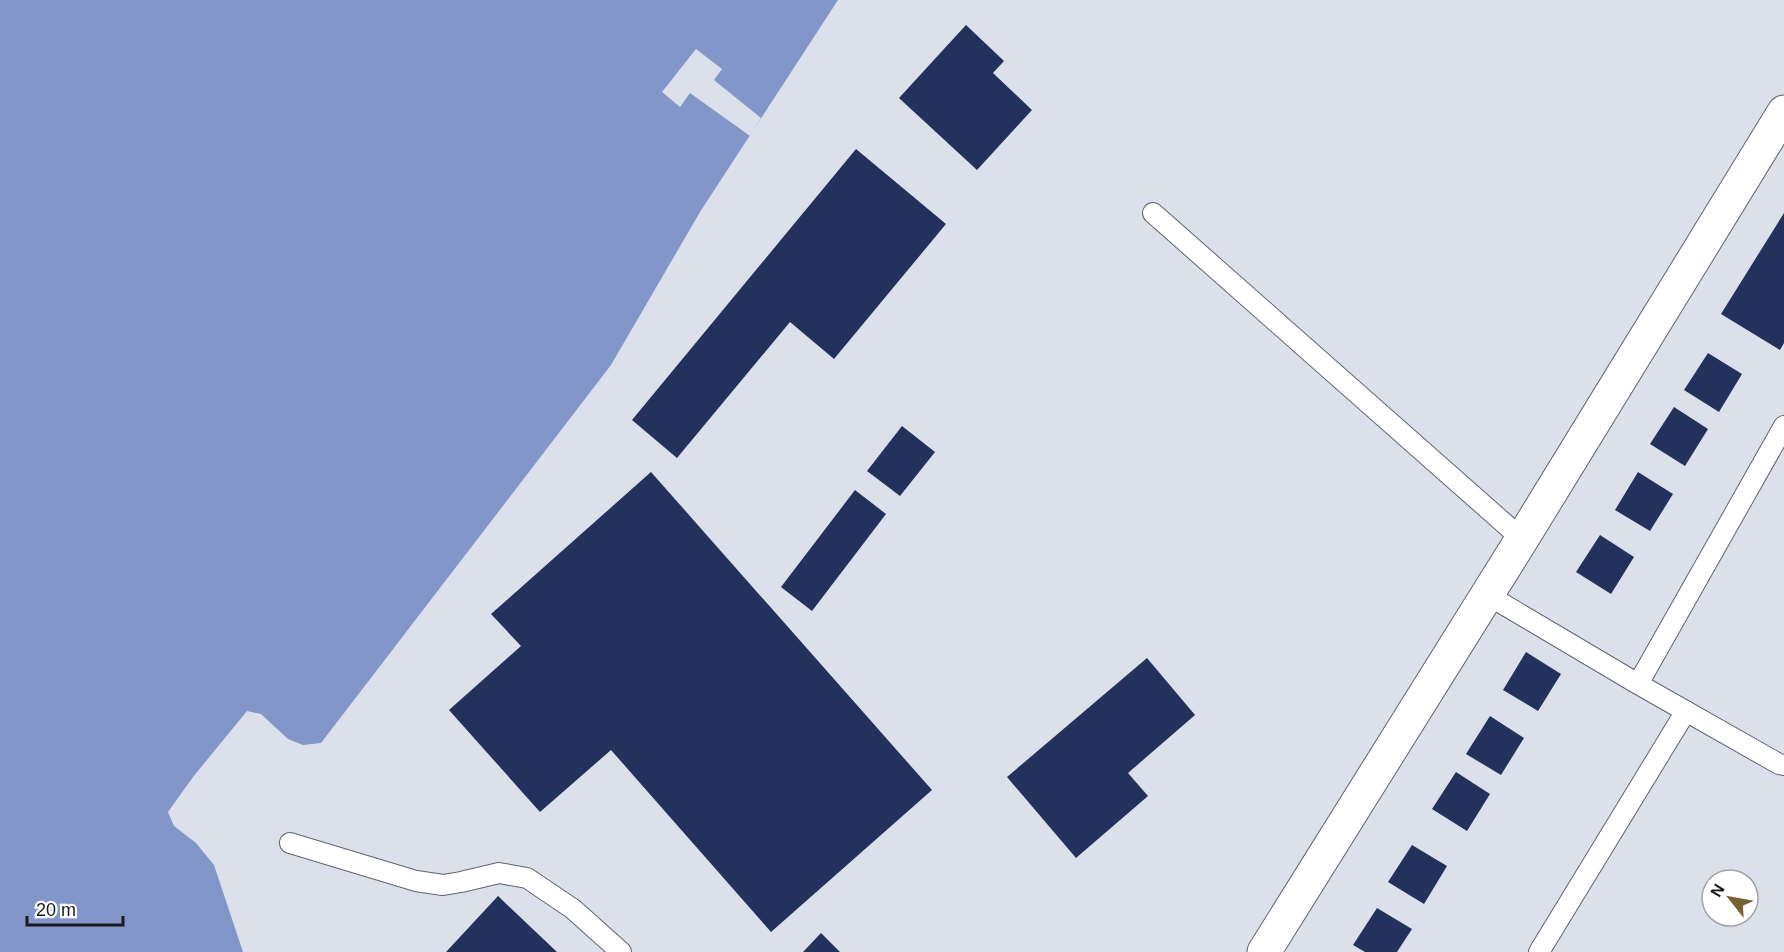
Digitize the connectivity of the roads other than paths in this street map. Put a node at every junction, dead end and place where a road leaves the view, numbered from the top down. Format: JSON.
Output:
{"nodes":[{"id":1,"x":1784,"y":112,"type":"edge"},
{"id":2,"x":1153,"y":213,"type":"dead end"},
{"id":3,"x":1784,"y":426,"type":"edge"},
{"id":4,"x":1522,"y":539,"type":"junction"},
{"id":5,"x":1486,"y":594,"type":"junction"},
{"id":6,"x":1638,"y":684,"type":"junction"},
{"id":7,"x":1686,"y":711,"type":"junction"},
{"id":8,"x":1784,"y":765,"type":"edge"},
{"id":9,"x":290,"y":843,"type":"dead end"},
{"id":10,"x":621,"y":952,"type":"edge"},
{"id":11,"x":1264,"y":952,"type":"edge"},
{"id":12,"x":1539,"y":952,"type":"edge"}],
"edges":[{"from":1,"to":4,"type":"street"},
{"from":2,"to":4,"type":"lane"},
{"from":3,"to":6,"type":"lane"},
{"from":4,"to":5,"type":"street"},
{"from":5,"to":6,"type":"lane"},
{"from":5,"to":11,"type":"street"},
{"from":6,"to":7,"type":"lane"},
{"from":7,"to":8,"type":"lane"},
{"from":7,"to":12,"type":"lane"},
{"from":9,"to":10,"type":"lane"}]}
